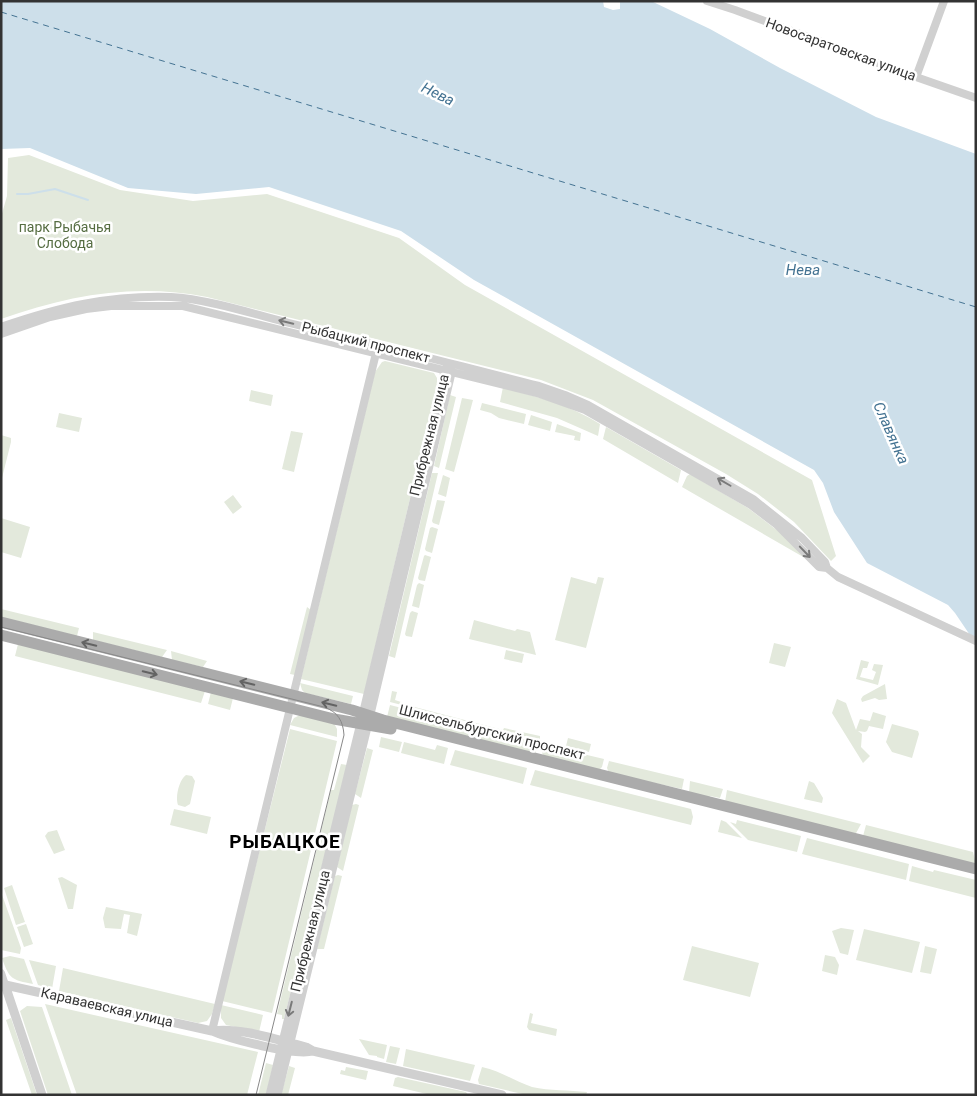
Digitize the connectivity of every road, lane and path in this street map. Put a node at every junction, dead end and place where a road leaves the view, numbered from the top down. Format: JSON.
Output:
{"nodes":[{"id":1,"x":707,"y":1,"type":"edge"},
{"id":2,"x":944,"y":1,"type":"edge"},
{"id":3,"x":916,"y":78,"type":"junction"},
{"id":4,"x":976,"y":98,"type":"edge"},
{"id":5,"x":1,"y":327,"type":"edge"},
{"id":6,"x":1,"y":334,"type":"edge"},
{"id":7,"x":377,"y":349,"type":"junction"},
{"id":8,"x":449,"y":368,"type":"junction"},
{"id":9,"x":1,"y":622,"type":"edge"},
{"id":10,"x":1,"y":636,"type":"edge"},
{"id":11,"x":976,"y":641,"type":"edge"},
{"id":12,"x":294,"y":695,"type":"junction"},
{"id":13,"x":291,"y":708,"type":"junction"},
{"id":14,"x":366,"y":720,"type":"junction"},
{"id":15,"x":976,"y":869,"type":"edge"},
{"id":16,"x":976,"y":876,"type":"edge"},
{"id":17,"x":1,"y":973,"type":"edge"},
{"id":18,"x":3,"y":984,"type":"edge"},
{"id":19,"x":212,"y":1031,"type":"junction"},
{"id":20,"x":285,"y":1046,"type":"junction"},
{"id":21,"x":476,"y":1092,"type":"edge"},
{"id":22,"x":42,"y":1095,"type":"edge"},
{"id":23,"x":270,"y":1095,"type":"edge"},
{"id":24,"x":277,"y":1095,"type":"edge"},
{"id":25,"x":502,"y":1095,"type":"edge"}],
"edges":[{"from":1,"to":3,"type":"street","name":"Новосаратовская улица"},
{"from":2,"to":3,"type":"street"},
{"from":3,"to":4,"type":"street","name":"Новосаратовская улица"},
{"from":7,"to":5,"type":"street","name":"Рыбацкий проспект","one_way":true},
{"from":6,"to":7,"type":"street","name":"Рыбацкий проспект"},
{"from":7,"to":8,"type":"street","name":"Рыбацкий проспект"},
{"from":7,"to":12,"type":"street"},
{"from":8,"to":11,"type":"street","name":"Рыбацкий проспект"},
{"from":8,"to":14,"type":"street","name":"Прибрежная улица"},
{"from":12,"to":9,"type":"main road","name":"Шлиссельбургский проспект","one_way":true},
{"from":10,"to":13,"type":"main road","name":"Шлиссельбургский проспект","one_way":true},
{"from":12,"to":13,"type":"street"},
{"from":14,"to":12,"type":"main road","name":"Шлиссельбургский проспект","one_way":true},
{"from":13,"to":14,"type":"main road","name":"Шлиссельбургский проспект"},
{"from":13,"to":19,"type":"street"},
{"from":14,"to":15,"type":"main road","name":"Шлиссельбургский проспект"},
{"from":14,"to":16,"type":"main road","name":"Шлиссельбургский проспект"},
{"from":14,"to":20,"type":"street","name":"Прибрежная улица"},
{"from":17,"to":18,"type":"street"},
{"from":18,"to":19,"type":"street","name":"Караваевская улица"},
{"from":18,"to":22,"type":"street"},
{"from":19,"to":20,"type":"street","name":"Караваевская улица"},
{"from":20,"to":21,"type":"street","name":"Караваевская улица"},
{"from":20,"to":23,"type":"street","name":"Прибрежная улица"},
{"from":20,"to":24,"type":"street","name":"Прибрежная улица"},
{"from":21,"to":25,"type":"street","name":"Караваевская улица"}]}
